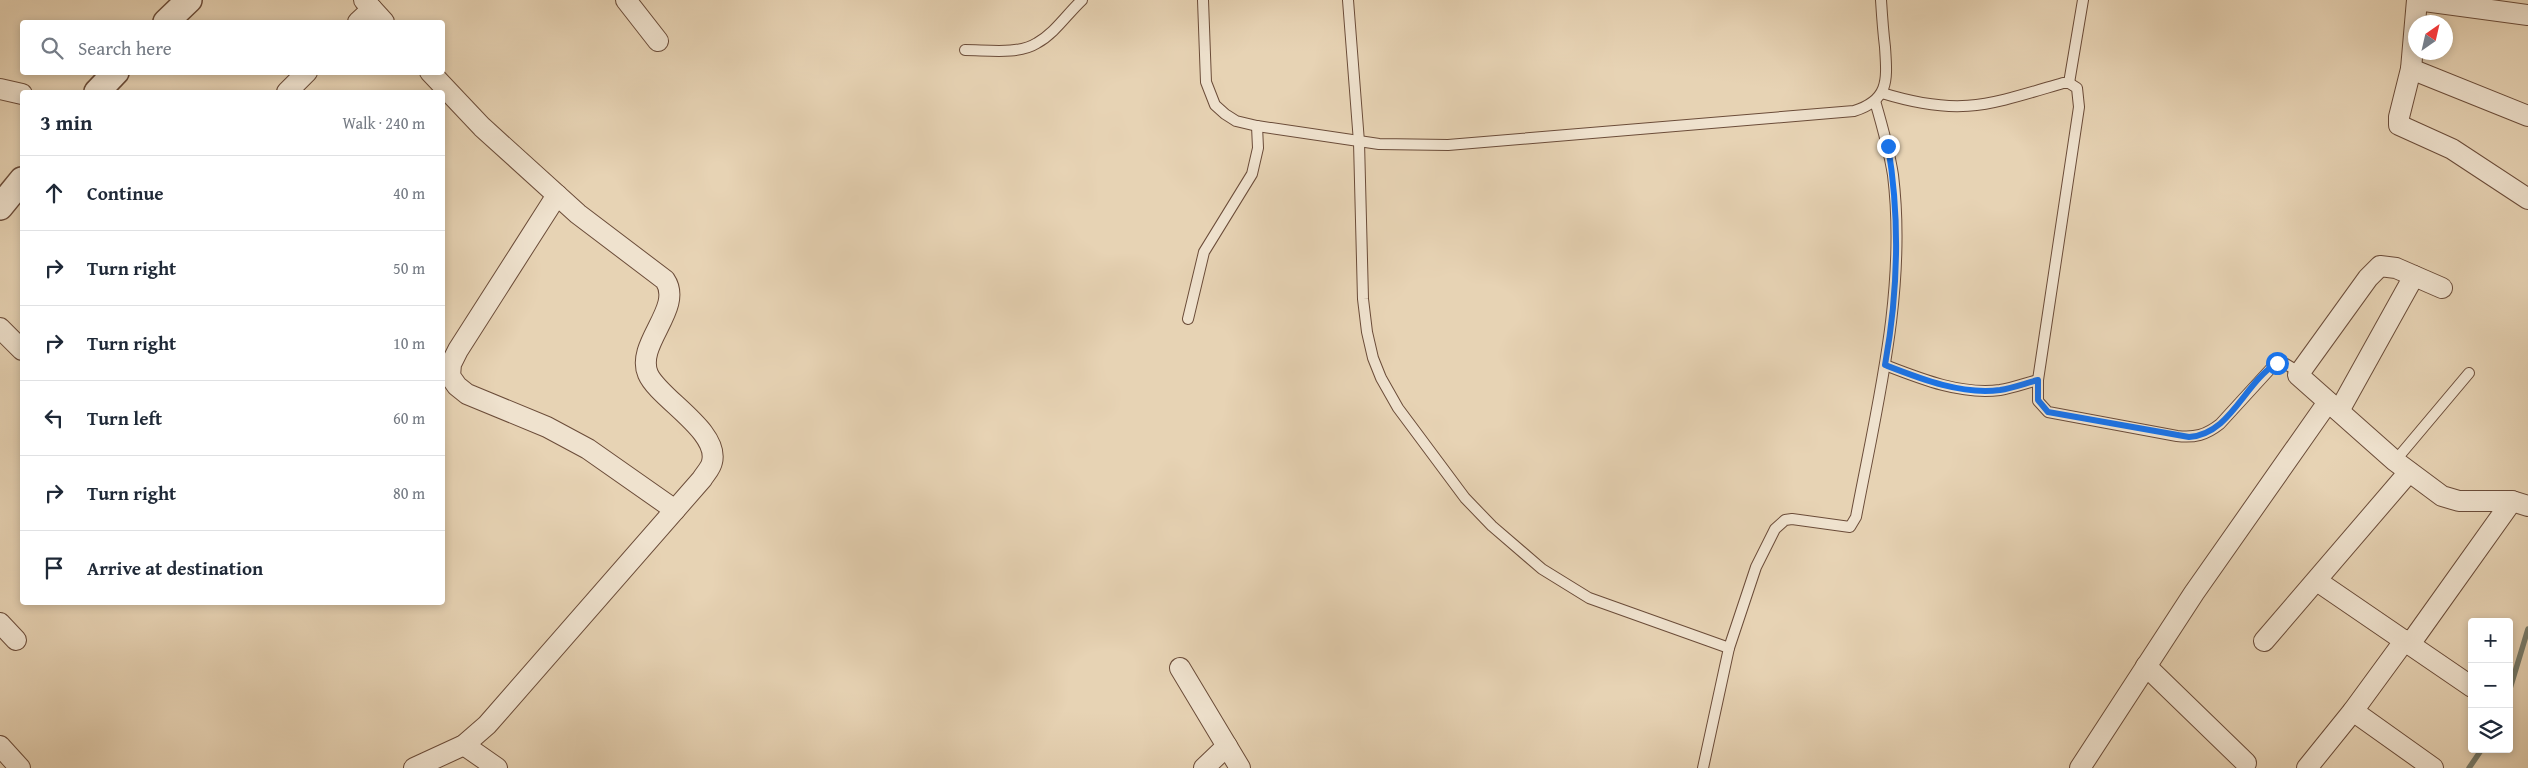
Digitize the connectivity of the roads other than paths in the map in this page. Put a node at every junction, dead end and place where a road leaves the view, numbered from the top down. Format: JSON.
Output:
{"nodes":[{"id":1,"x":189,"y":0,"type":"edge"},
{"id":2,"x":626,"y":0,"type":"edge"},
{"id":3,"x":1082,"y":0,"type":"edge"},
{"id":4,"x":1202,"y":0,"type":"edge"},
{"id":5,"x":1348,"y":0,"type":"edge"},
{"id":6,"x":1881,"y":0,"type":"edge"},
{"id":7,"x":2084,"y":0,"type":"edge"},
{"id":8,"x":2417,"y":0,"type":"edge"},
{"id":9,"x":2528,"y":15,"type":"edge"},
{"id":10,"x":168,"y":20,"type":"edge"},
{"id":11,"x":658,"y":41,"type":"dead end"},
{"id":12,"x":965,"y":50,"type":"dead end"},
{"id":13,"x":2410,"y":69,"type":"junction"},
{"id":14,"x":304,"y":75,"type":"edge"},
{"id":15,"x":433,"y":75,"type":"edge"},
{"id":16,"x":2069,"y":83,"type":"junction"},
{"id":17,"x":0,"y":89,"type":"edge"},
{"id":18,"x":289,"y":90,"type":"edge"},
{"id":19,"x":20,"y":94,"type":"edge"},
{"id":20,"x":1878,"y":97,"type":"junction"},
{"id":21,"x":2528,"y":116,"type":"edge"},
{"id":22,"x":1257,"y":126,"type":"junction"},
{"id":23,"x":1359,"y":142,"type":"junction"},
{"id":24,"x":20,"y":182,"type":"edge"},
{"id":25,"x":557,"y":195,"type":"junction"},
{"id":26,"x":2528,"y":199,"type":"edge"},
{"id":27,"x":0,"y":207,"type":"edge"},
{"id":28,"x":2414,"y":276,"type":"junction"},
{"id":29,"x":2442,"y":288,"type":"dead end"},
{"id":30,"x":1188,"y":319,"type":"dead end"},
{"id":31,"x":0,"y":328,"type":"edge"},
{"id":32,"x":20,"y":348,"type":"edge"},
{"id":33,"x":1885,"y":365,"type":"junction"},
{"id":34,"x":2299,"y":372,"type":"junction"},
{"id":35,"x":2469,"y":373,"type":"dead end"},
{"id":36,"x":2038,"y":380,"type":"junction"},
{"id":37,"x":2333,"y":407,"type":"junction"},
{"id":38,"x":2402,"y":466,"type":"junction"},
{"id":39,"x":2520,"y":504,"type":"edge"},
{"id":40,"x":675,"y":510,"type":"junction"},
{"id":41,"x":2317,"y":581,"type":"junction"},
{"id":42,"x":0,"y":623,"type":"edge"},
{"id":43,"x":16,"y":640,"type":"dead end"},
{"id":44,"x":2264,"y":641,"type":"dead end"},
{"id":45,"x":2408,"y":642,"type":"junction"},
{"id":46,"x":1730,"y":648,"type":"junction"},
{"id":47,"x":2146,"y":666,"type":"junction"},
{"id":48,"x":1180,"y":668,"type":"dead end"},
{"id":49,"x":2468,"y":684,"type":"edge"},
{"id":50,"x":2353,"y":711,"type":"junction"},
{"id":51,"x":464,"y":745,"type":"junction"},
{"id":52,"x":0,"y":746,"type":"edge"},
{"id":53,"x":1226,"y":746,"type":"junction"},
{"id":54,"x":2246,"y":763,"type":"dead end"},
{"id":55,"x":2084,"y":766,"type":"edge"},
{"id":56,"x":20,"y":768,"type":"edge"},
{"id":57,"x":414,"y":768,"type":"edge"},
{"id":58,"x":497,"y":768,"type":"edge"},
{"id":59,"x":1204,"y":768,"type":"edge"},
{"id":60,"x":1240,"y":768,"type":"edge"},
{"id":61,"x":1703,"y":768,"type":"edge"},
{"id":62,"x":2307,"y":768,"type":"edge"},
{"id":63,"x":2433,"y":768,"type":"edge"}],
"edges":[{"from":1,"to":10,"type":"street"},
{"from":2,"to":11,"type":"street"},
{"from":3,"to":12,"type":"lane"},
{"from":4,"to":22,"type":"lane"},
{"from":5,"to":23,"type":"lane"},
{"from":6,"to":20,"type":"lane"},
{"from":7,"to":16,"type":"lane"},
{"from":8,"to":9,"type":"street"},
{"from":8,"to":13,"type":"street"},
{"from":13,"to":21,"type":"street"},
{"from":13,"to":26,"type":"street"},
{"from":14,"to":18,"type":"street"},
{"from":15,"to":25,"type":"street"},
{"from":16,"to":20,"type":"lane"},
{"from":16,"to":36,"type":"lane"},
{"from":17,"to":19,"type":"street"},
{"from":20,"to":23,"type":"lane"},
{"from":20,"to":33,"type":"lane"},
{"from":22,"to":23,"type":"lane"},
{"from":22,"to":30,"type":"lane"},
{"from":23,"to":46,"type":"lane"},
{"from":24,"to":27,"type":"street"},
{"from":25,"to":40,"type":"street"},
{"from":25,"to":40,"type":"street"},
{"from":28,"to":29,"type":"street"},
{"from":28,"to":34,"type":"street"},
{"from":28,"to":37,"type":"street"},
{"from":31,"to":32,"type":"street"},
{"from":33,"to":36,"type":"lane"},
{"from":33,"to":46,"type":"lane"},
{"from":34,"to":36,"type":"lane"},
{"from":34,"to":37,"type":"street"},
{"from":35,"to":38,"type":"lane"},
{"from":37,"to":38,"type":"street"},
{"from":37,"to":47,"type":"street"},
{"from":38,"to":39,"type":"street"},
{"from":38,"to":41,"type":"street"},
{"from":39,"to":45,"type":"street"},
{"from":40,"to":51,"type":"street"},
{"from":41,"to":44,"type":"street"},
{"from":41,"to":45,"type":"street"},
{"from":42,"to":43,"type":"street"},
{"from":45,"to":49,"type":"street"},
{"from":45,"to":50,"type":"street"},
{"from":46,"to":61,"type":"lane"},
{"from":47,"to":54,"type":"street"},
{"from":47,"to":55,"type":"street"},
{"from":48,"to":53,"type":"street"},
{"from":50,"to":62,"type":"street"},
{"from":50,"to":63,"type":"street"},
{"from":51,"to":57,"type":"street"},
{"from":51,"to":58,"type":"street"},
{"from":52,"to":56,"type":"street"},
{"from":53,"to":59,"type":"street"},
{"from":53,"to":60,"type":"street"}]}
